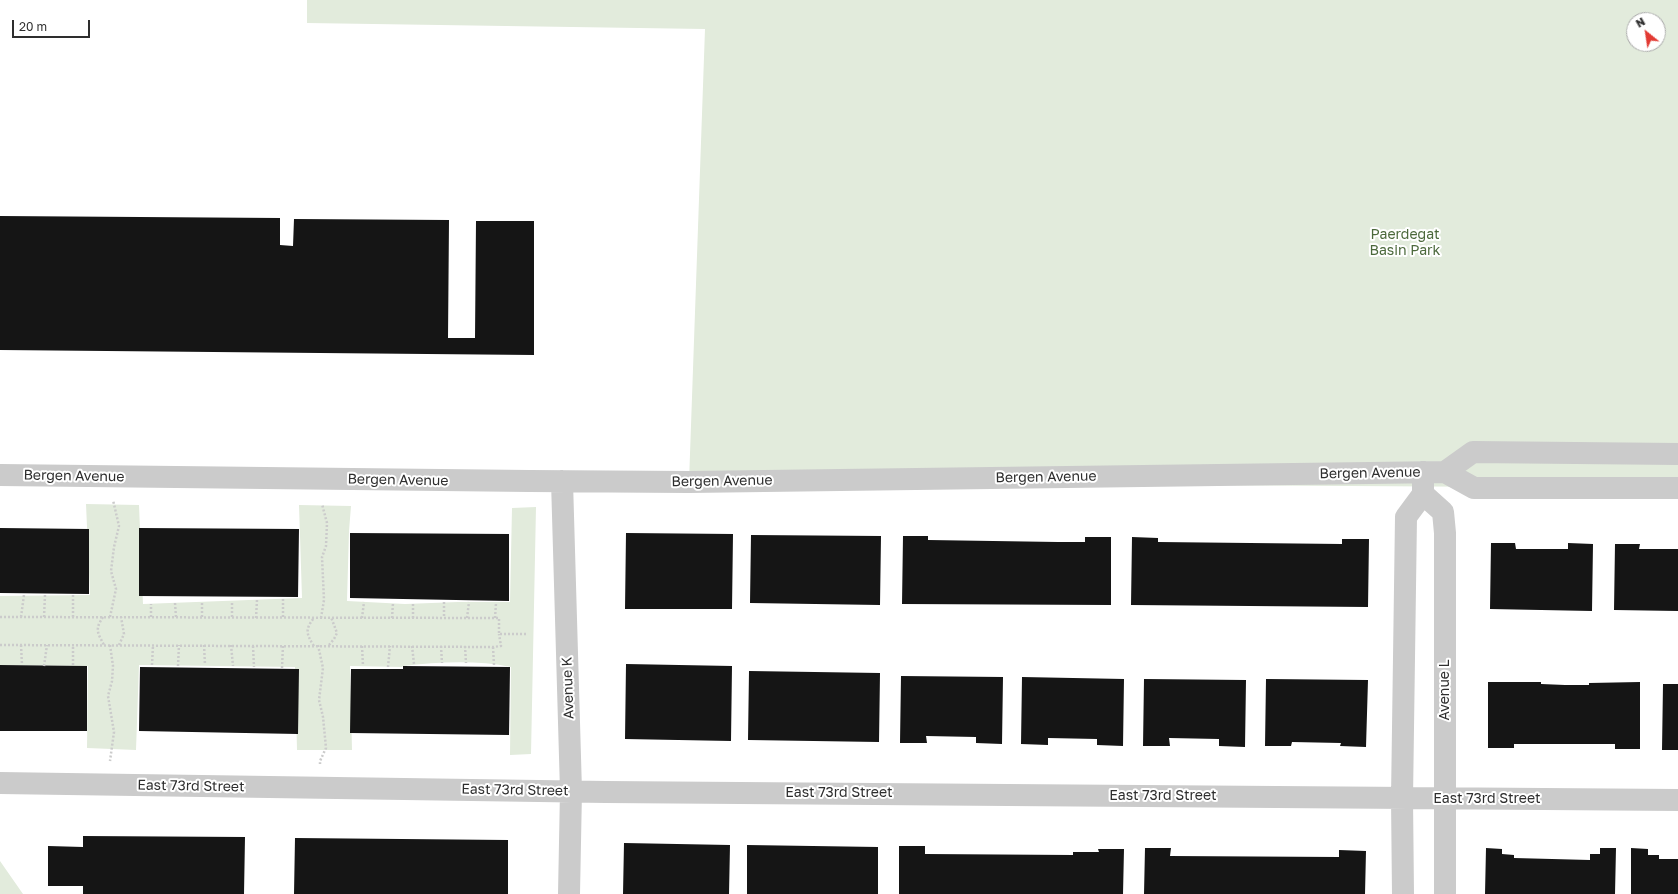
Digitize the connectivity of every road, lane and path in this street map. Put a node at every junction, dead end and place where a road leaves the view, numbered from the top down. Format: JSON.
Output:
{"nodes":[{"id":1,"x":1678,"y":454,"type":"edge"},
{"id":2,"x":1423,"y":472,"type":"junction"},
{"id":3,"x":1445,"y":472,"type":"junction"},
{"id":4,"x":0,"y":475,"type":"edge"},
{"id":5,"x":111,"y":476,"type":"junction"},
{"id":6,"x":320,"y":479,"type":"junction"},
{"id":7,"x":562,"y":481,"type":"junction"},
{"id":8,"x":1678,"y":488,"type":"edge"},
{"id":9,"x":1423,"y":494,"type":"junction"},
{"id":10,"x":24,"y":595,"type":"dead end"},
{"id":11,"x":45,"y":595,"type":"dead end"},
{"id":12,"x":73,"y":595,"type":"dead end"},
{"id":13,"x":283,"y":599,"type":"dead end"},
{"id":14,"x":257,"y":600,"type":"dead end"},
{"id":15,"x":232,"y":601,"type":"dead end"},
{"id":16,"x":202,"y":602,"type":"dead end"},
{"id":17,"x":364,"y":602,"type":"dead end"},
{"id":18,"x":444,"y":602,"type":"dead end"},
{"id":19,"x":469,"y":602,"type":"dead end"},
{"id":20,"x":176,"y":603,"type":"dead end"},
{"id":21,"x":393,"y":603,"type":"dead end"},
{"id":22,"x":496,"y":603,"type":"dead end"},
{"id":23,"x":151,"y":604,"type":"dead end"},
{"id":24,"x":413,"y":604,"type":"dead end"},
{"id":25,"x":0,"y":617,"type":"edge"},
{"id":26,"x":21,"y":617,"type":"junction"},
{"id":27,"x":44,"y":617,"type":"junction"},
{"id":28,"x":73,"y":617,"type":"junction"},
{"id":29,"x":104,"y":617,"type":"junction"},
{"id":30,"x":110,"y":617,"type":"junction"},
{"id":31,"x":121,"y":617,"type":"junction"},
{"id":32,"x":151,"y":617,"type":"junction"},
{"id":33,"x":176,"y":617,"type":"junction"},
{"id":34,"x":202,"y":617,"type":"junction"},
{"id":35,"x":232,"y":617,"type":"junction"},
{"id":36,"x":283,"y":617,"type":"junction"},
{"id":37,"x":256,"y":618,"type":"junction"},
{"id":38,"x":314,"y":618,"type":"junction"},
{"id":39,"x":321,"y":618,"type":"junction"},
{"id":40,"x":331,"y":618,"type":"junction"},
{"id":41,"x":362,"y":618,"type":"junction"},
{"id":42,"x":392,"y":618,"type":"junction"},
{"id":43,"x":413,"y":618,"type":"junction"},
{"id":44,"x":444,"y":618,"type":"junction"},
{"id":45,"x":467,"y":618,"type":"junction"},
{"id":46,"x":495,"y":618,"type":"junction"},
{"id":47,"x":499,"y":634,"type":"junction"},
{"id":48,"x":527,"y":634,"type":"dead end"},
{"id":49,"x":0,"y":644,"type":"edge"},
{"id":50,"x":21,"y":645,"type":"junction"},
{"id":51,"x":47,"y":645,"type":"junction"},
{"id":52,"x":73,"y":645,"type":"junction"},
{"id":53,"x":104,"y":645,"type":"junction"},
{"id":54,"x":110,"y":645,"type":"junction"},
{"id":55,"x":119,"y":645,"type":"junction"},
{"id":56,"x":153,"y":645,"type":"junction"},
{"id":57,"x":179,"y":645,"type":"junction"},
{"id":58,"x":204,"y":645,"type":"junction"},
{"id":59,"x":231,"y":645,"type":"junction"},
{"id":60,"x":283,"y":645,"type":"junction"},
{"id":61,"x":253,"y":646,"type":"junction"},
{"id":62,"x":314,"y":646,"type":"junction"},
{"id":63,"x":318,"y":646,"type":"junction"},
{"id":64,"x":328,"y":646,"type":"junction"},
{"id":65,"x":362,"y":646,"type":"junction"},
{"id":66,"x":390,"y":646,"type":"junction"},
{"id":67,"x":412,"y":646,"type":"junction"},
{"id":68,"x":441,"y":646,"type":"junction"},
{"id":69,"x":465,"y":646,"type":"junction"},
{"id":70,"x":493,"y":647,"type":"junction"},
{"id":71,"x":442,"y":663,"type":"dead end"},
{"id":72,"x":466,"y":663,"type":"dead end"},
{"id":73,"x":414,"y":664,"type":"dead end"},
{"id":74,"x":22,"y":665,"type":"dead end"},
{"id":75,"x":72,"y":665,"type":"dead end"},
{"id":76,"x":152,"y":665,"type":"dead end"},
{"id":77,"x":494,"y":665,"type":"dead end"},
{"id":78,"x":44,"y":666,"type":"dead end"},
{"id":79,"x":178,"y":666,"type":"dead end"},
{"id":80,"x":205,"y":666,"type":"dead end"},
{"id":81,"x":233,"y":666,"type":"dead end"},
{"id":82,"x":363,"y":666,"type":"dead end"},
{"id":83,"x":254,"y":667,"type":"dead end"},
{"id":84,"x":388,"y":667,"type":"dead end"},
{"id":85,"x":282,"y":668,"type":"dead end"},
{"id":86,"x":0,"y":783,"type":"edge"},
{"id":87,"x":108,"y":784,"type":"junction"},
{"id":88,"x":322,"y":787,"type":"junction"},
{"id":89,"x":571,"y":791,"type":"junction"},
{"id":90,"x":1402,"y":798,"type":"junction"},
{"id":91,"x":1445,"y":799,"type":"junction"},
{"id":92,"x":1678,"y":800,"type":"edge"},
{"id":93,"x":569,"y":894,"type":"edge"},
{"id":94,"x":1403,"y":894,"type":"edge"},
{"id":95,"x":1445,"y":894,"type":"edge"}],
"edges":[{"from":1,"to":3,"type":"street"},
{"from":2,"to":3,"type":"street","name":"Bergen Avenue"},
{"from":2,"to":7,"type":"street","name":"Bergen Avenue"},
{"from":2,"to":9,"type":"street"},
{"from":3,"to":8,"type":"street","name":"Bergen Avenue"},
{"from":4,"to":5,"type":"street","name":"Bergen Avenue"},
{"from":5,"to":6,"type":"street","name":"Bergen Avenue"},
{"from":5,"to":30,"type":"path"},
{"from":6,"to":7,"type":"street","name":"Bergen Avenue"},
{"from":6,"to":39,"type":"path"},
{"from":7,"to":89,"type":"street","name":"Avenue K"},
{"from":9,"to":90,"type":"street"},
{"from":9,"to":91,"type":"street","name":"Avenue L"},
{"from":10,"to":26,"type":"path"},
{"from":11,"to":27,"type":"path"},
{"from":12,"to":28,"type":"path"},
{"from":13,"to":36,"type":"path"},
{"from":14,"to":37,"type":"path"},
{"from":15,"to":35,"type":"path"},
{"from":16,"to":34,"type":"path"},
{"from":17,"to":41,"type":"path"},
{"from":18,"to":44,"type":"path"},
{"from":19,"to":45,"type":"path"},
{"from":20,"to":33,"type":"path"},
{"from":21,"to":42,"type":"path"},
{"from":22,"to":46,"type":"path"},
{"from":23,"to":32,"type":"path"},
{"from":24,"to":43,"type":"path"},
{"from":25,"to":26,"type":"path"},
{"from":26,"to":27,"type":"path"},
{"from":27,"to":28,"type":"path"},
{"from":28,"to":29,"type":"path"},
{"from":29,"to":30,"type":"path"},
{"from":29,"to":53,"type":"path"},
{"from":30,"to":31,"type":"path"},
{"from":31,"to":32,"type":"path"},
{"from":31,"to":55,"type":"path"},
{"from":32,"to":33,"type":"path"},
{"from":33,"to":34,"type":"path"},
{"from":34,"to":35,"type":"path"},
{"from":35,"to":37,"type":"path"},
{"from":36,"to":37,"type":"path"},
{"from":36,"to":38,"type":"path"},
{"from":38,"to":39,"type":"path"},
{"from":38,"to":62,"type":"path"},
{"from":39,"to":40,"type":"path"},
{"from":40,"to":41,"type":"path"},
{"from":40,"to":64,"type":"path"},
{"from":41,"to":42,"type":"path"},
{"from":42,"to":43,"type":"path"},
{"from":43,"to":44,"type":"path"},
{"from":44,"to":45,"type":"path"},
{"from":45,"to":46,"type":"path"},
{"from":46,"to":47,"type":"path"},
{"from":47,"to":48,"type":"path"},
{"from":47,"to":70,"type":"path"},
{"from":49,"to":50,"type":"path"},
{"from":50,"to":51,"type":"path"},
{"from":50,"to":74,"type":"path"},
{"from":51,"to":52,"type":"path"},
{"from":51,"to":78,"type":"path"},
{"from":52,"to":53,"type":"path"},
{"from":52,"to":75,"type":"path"},
{"from":53,"to":54,"type":"path"},
{"from":54,"to":55,"type":"path"},
{"from":54,"to":87,"type":"path"},
{"from":55,"to":56,"type":"path"},
{"from":56,"to":57,"type":"path"},
{"from":56,"to":76,"type":"path"},
{"from":57,"to":58,"type":"path"},
{"from":57,"to":79,"type":"path"},
{"from":58,"to":59,"type":"path"},
{"from":58,"to":80,"type":"path"},
{"from":59,"to":61,"type":"path"},
{"from":59,"to":81,"type":"path"},
{"from":60,"to":61,"type":"path"},
{"from":60,"to":62,"type":"path"},
{"from":60,"to":85,"type":"path"},
{"from":61,"to":83,"type":"path"},
{"from":62,"to":63,"type":"path"},
{"from":63,"to":64,"type":"path"},
{"from":63,"to":88,"type":"path"},
{"from":64,"to":65,"type":"path"},
{"from":65,"to":66,"type":"path"},
{"from":65,"to":82,"type":"path"},
{"from":66,"to":67,"type":"path"},
{"from":66,"to":84,"type":"path"},
{"from":67,"to":68,"type":"path"},
{"from":67,"to":73,"type":"path"},
{"from":68,"to":69,"type":"path"},
{"from":68,"to":71,"type":"path"},
{"from":69,"to":70,"type":"path"},
{"from":69,"to":72,"type":"path"},
{"from":70,"to":77,"type":"path"},
{"from":86,"to":87,"type":"street","name":"East 73rd Street"},
{"from":87,"to":88,"type":"street","name":"East 73rd Street"},
{"from":88,"to":89,"type":"street","name":"East 73rd Street"},
{"from":89,"to":90,"type":"street","name":"East 73rd Street"},
{"from":89,"to":93,"type":"street","name":"Avenue K"},
{"from":90,"to":91,"type":"street","name":"East 73rd Street"},
{"from":90,"to":94,"type":"street"},
{"from":91,"to":92,"type":"street","name":"East 73rd Street"},
{"from":91,"to":95,"type":"street","name":"Avenue L"}]}
